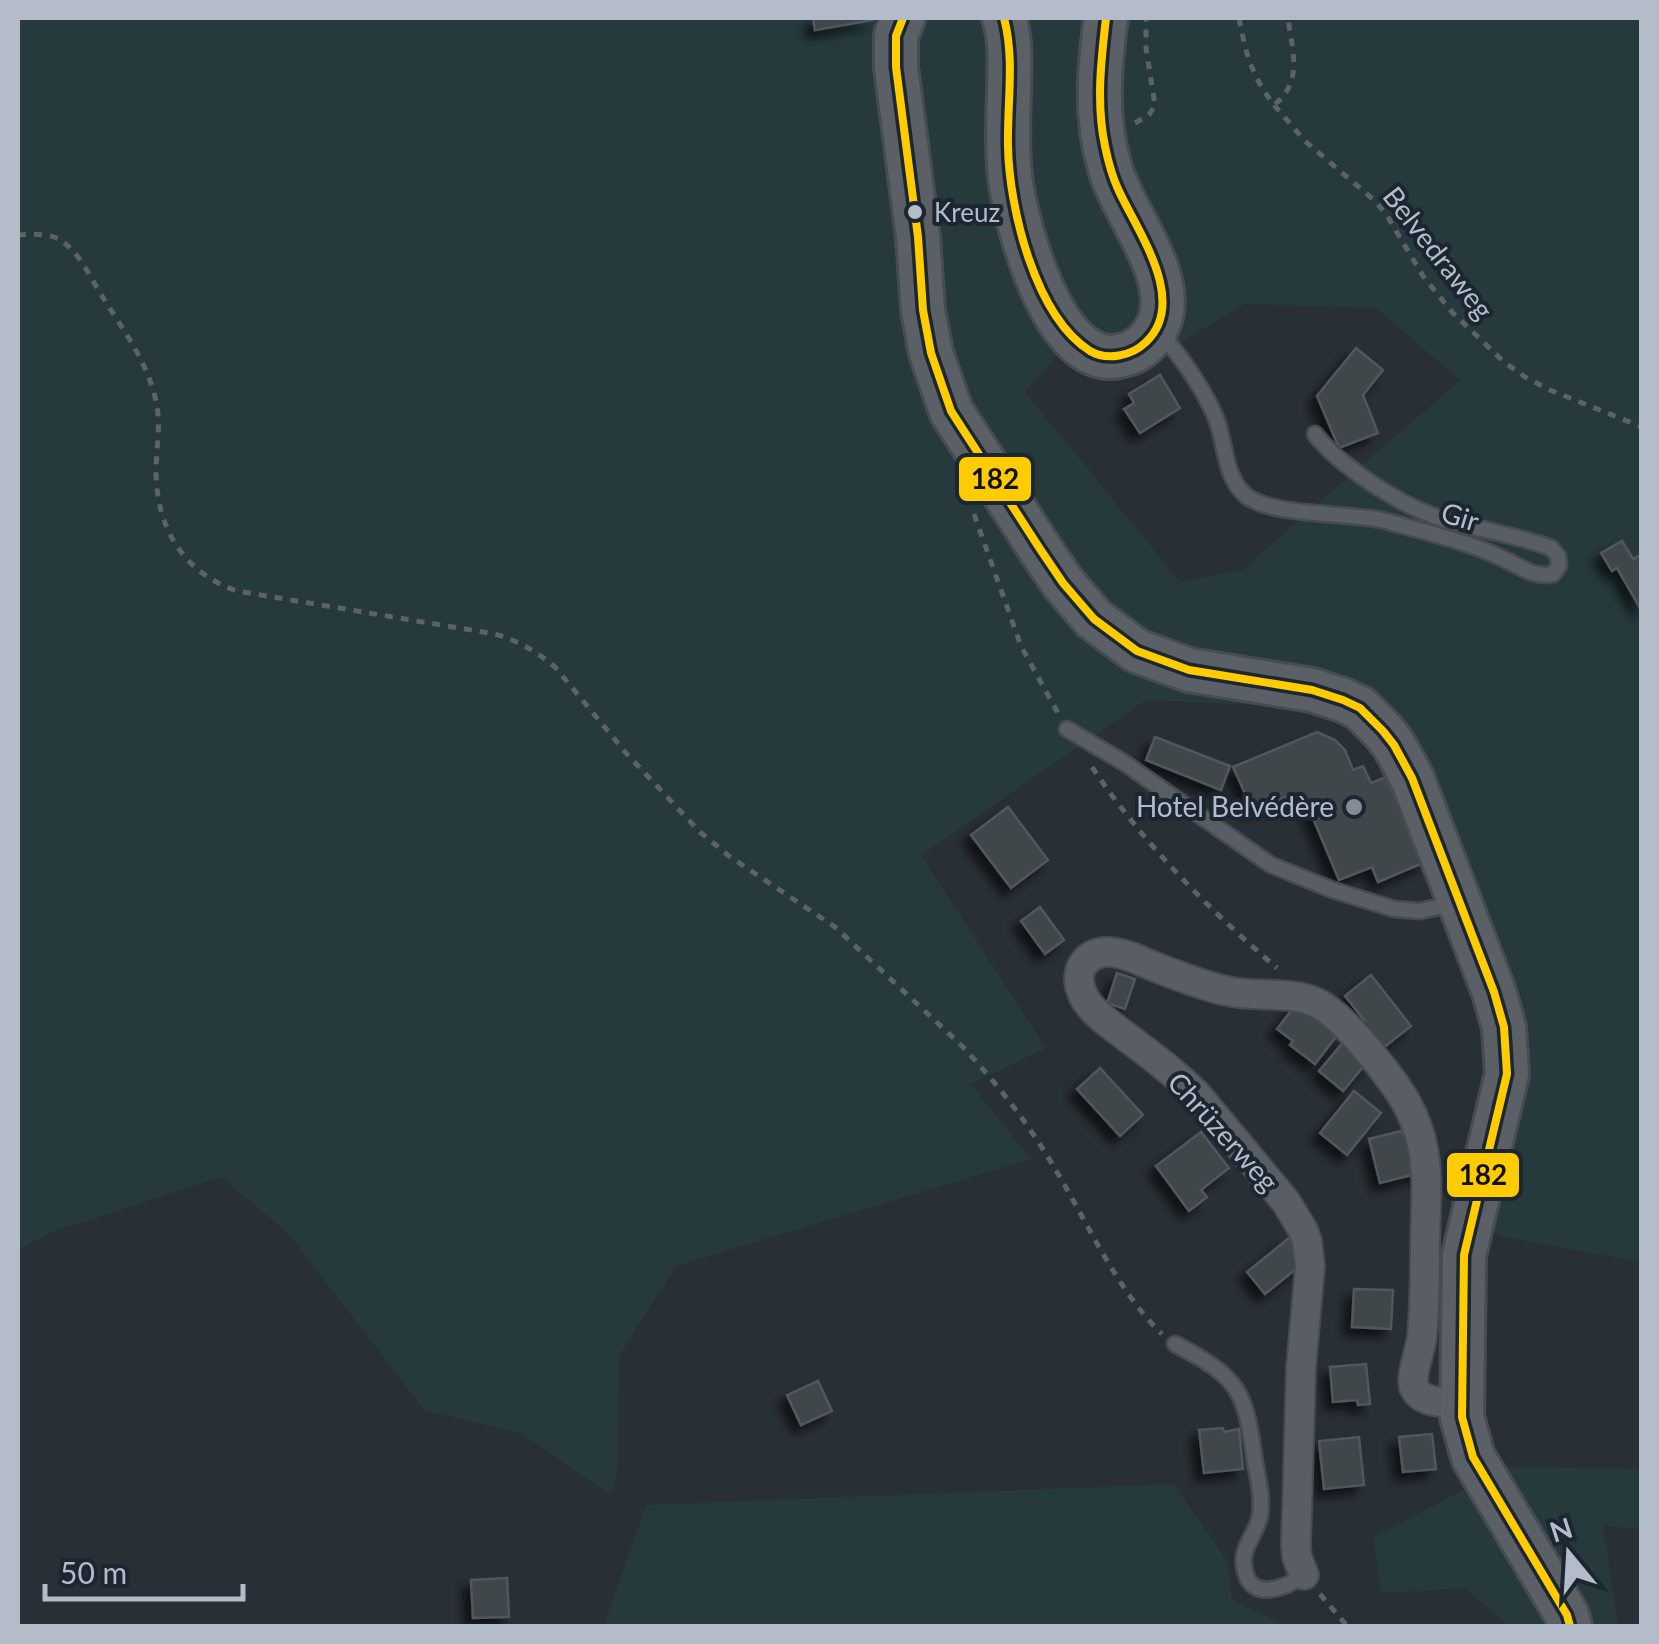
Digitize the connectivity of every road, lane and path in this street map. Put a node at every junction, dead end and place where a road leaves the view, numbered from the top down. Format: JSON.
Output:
{"nodes":[{"id":1,"x":903,"y":18,"type":"edge"},
{"id":2,"x":1004,"y":18,"type":"edge"},
{"id":3,"x":1106,"y":18,"type":"edge"},
{"id":4,"x":1146,"y":18,"type":"edge"},
{"id":5,"x":1239,"y":18,"type":"edge"},
{"id":6,"x":1288,"y":18,"type":"edge"},
{"id":7,"x":1274,"y":105,"type":"junction"},
{"id":8,"x":1101,"y":130,"type":"junction"},
{"id":9,"x":18,"y":235,"type":"edge"},
{"id":10,"x":1156,"y":328,"type":"junction"},
{"id":11,"x":1642,"y":427,"type":"edge"},
{"id":12,"x":1315,"y":434,"type":"dead end"},
{"id":13,"x":1067,"y":730,"type":"dead end"},
{"id":14,"x":1458,"y":902,"type":"junction"},
{"id":15,"x":1175,"y":1344,"type":"joint"},
{"id":16,"x":1462,"y":1402,"type":"junction"},
{"id":17,"x":1304,"y":1575,"type":"junction"},
{"id":18,"x":1348,"y":1626,"type":"edge"},
{"id":19,"x":1570,"y":1626,"type":"edge"}],
"edges":[{"from":1,"to":14,"type":"main road"},
{"from":2,"to":10,"type":"main road"},
{"from":3,"to":8,"type":"main road"},
{"from":4,"to":8,"type":"path"},
{"from":5,"to":7,"type":"path","name":"Belvedraweg"},
{"from":6,"to":7,"type":"path"},
{"from":7,"to":11,"type":"path","name":"Belvedraweg"},
{"from":8,"to":10,"type":"main road"},
{"from":9,"to":15,"type":"path"},
{"from":10,"to":12,"type":"lane","name":"Gir"},
{"from":13,"to":14,"type":"lane"},
{"from":14,"to":16,"type":"main road"},
{"from":15,"to":17,"type":"lane"},
{"from":16,"to":17,"type":"street","name":"Chrüzerweg"},
{"from":16,"to":19,"type":"main road"},
{"from":17,"to":18,"type":"path"}]}
